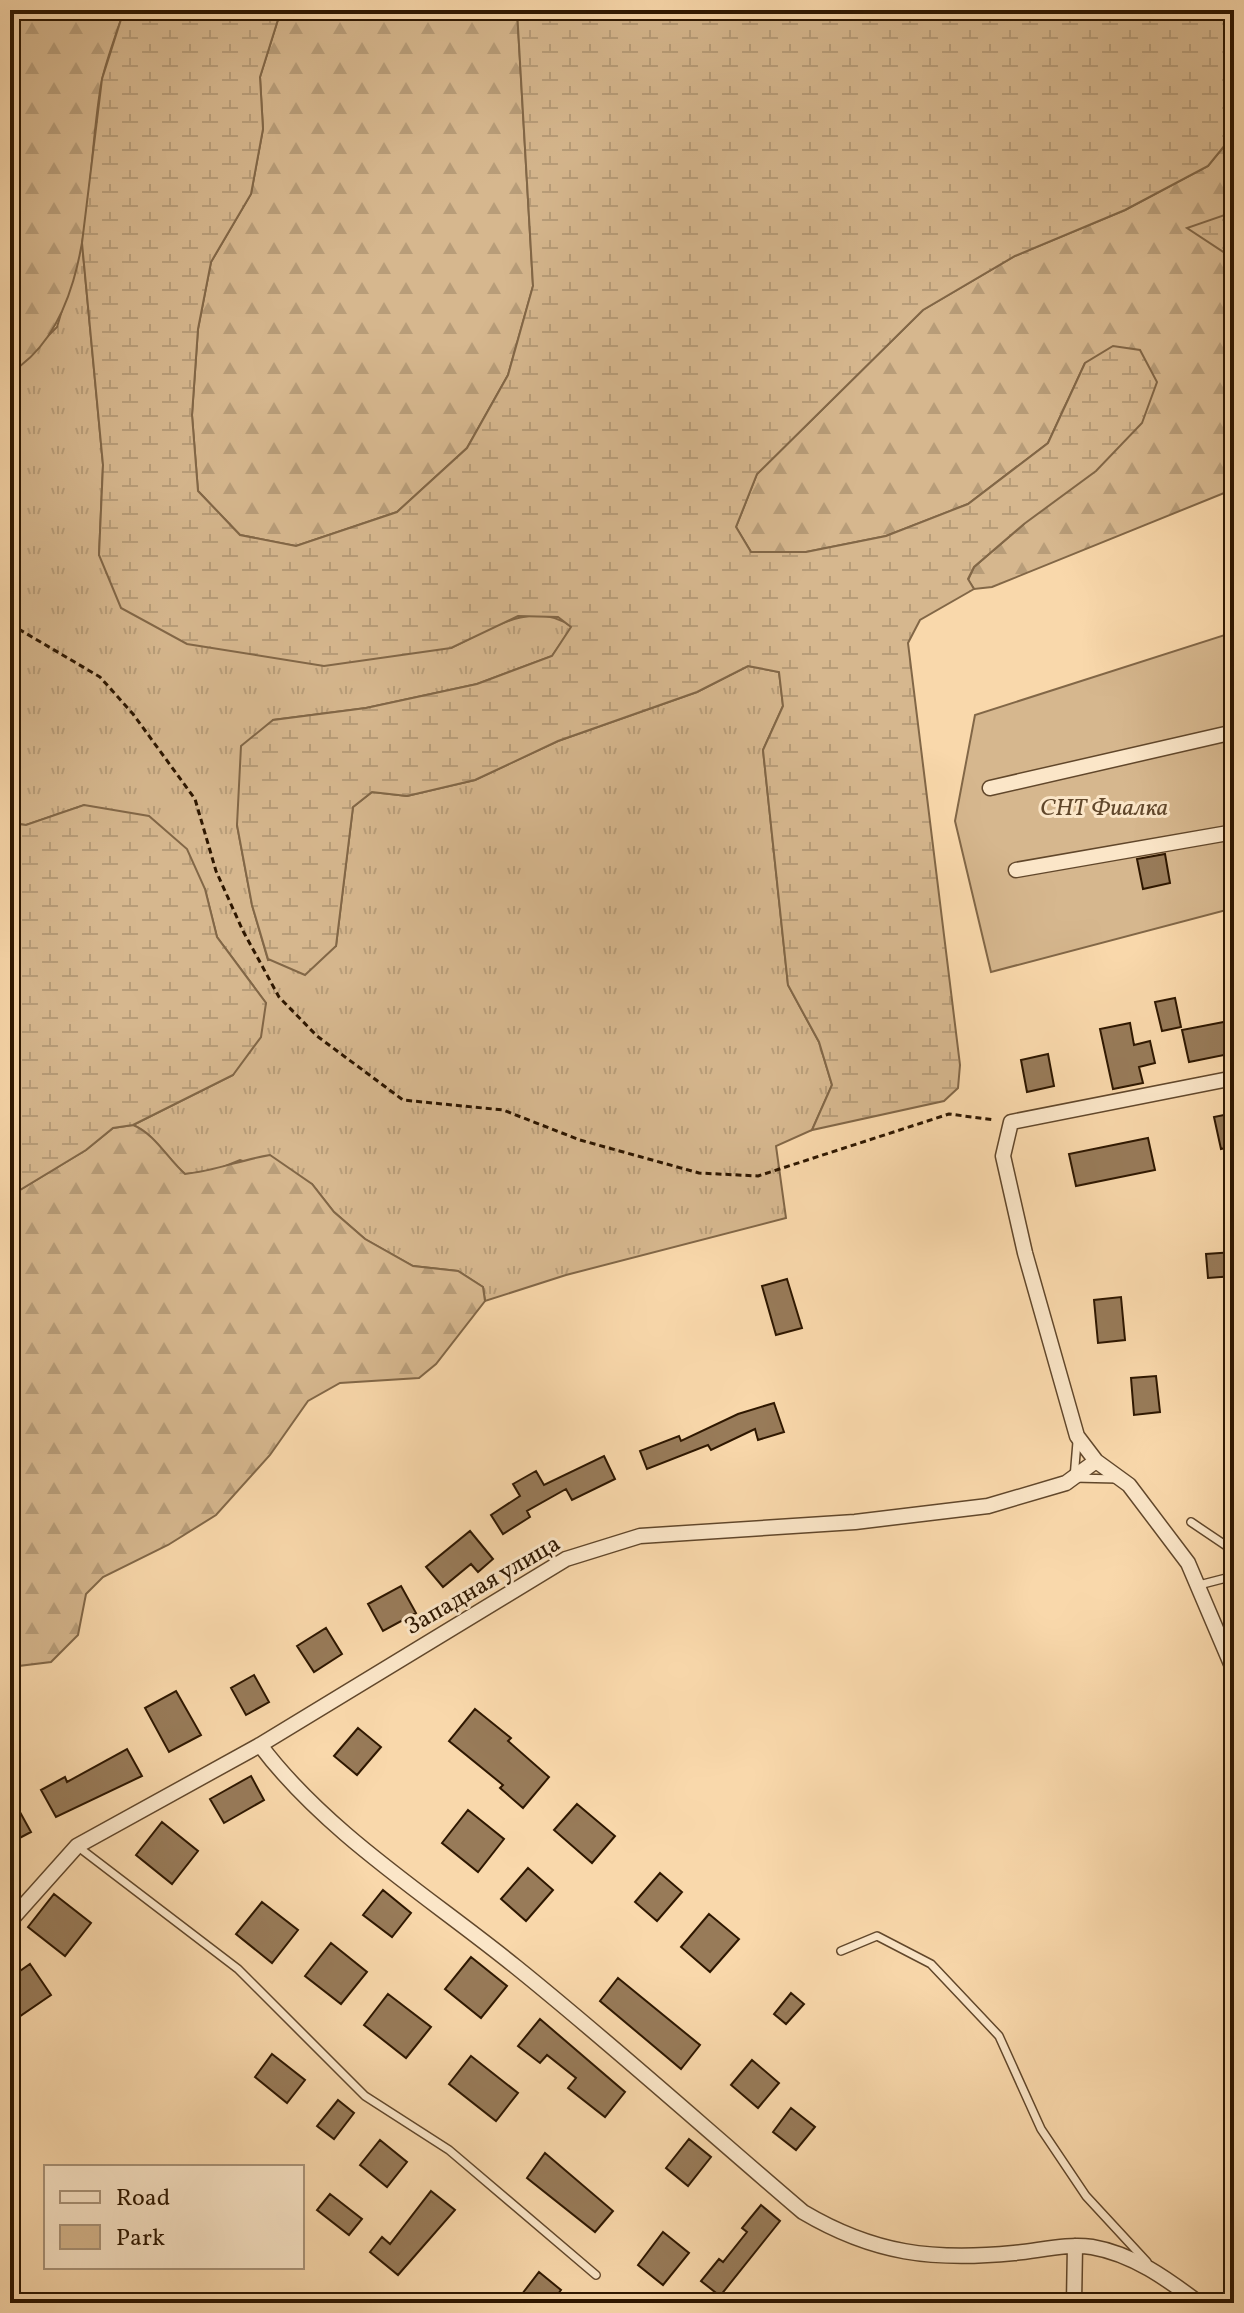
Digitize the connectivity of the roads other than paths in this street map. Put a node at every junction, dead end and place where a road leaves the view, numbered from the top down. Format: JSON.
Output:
{"nodes":[{"id":1,"x":1234,"y":732,"type":"edge"},
{"id":2,"x":990,"y":788,"type":"dead end"},
{"id":3,"x":1234,"y":832,"type":"edge"},
{"id":4,"x":1016,"y":870,"type":"dead end"},
{"id":5,"x":1234,"y":1078,"type":"edge"},
{"id":6,"x":1077,"y":1436,"type":"junction"},
{"id":7,"x":1096,"y":1461,"type":"junction"},
{"id":8,"x":1074,"y":1478,"type":"junction"},
{"id":9,"x":1122,"y":1480,"type":"junction"},
{"id":10,"x":1191,"y":1522,"type":"dead end"},
{"id":11,"x":1234,"y":1551,"type":"edge"},
{"id":12,"x":1234,"y":1576,"type":"edge"},
{"id":13,"x":1197,"y":1586,"type":"junction"},
{"id":14,"x":1234,"y":1671,"type":"edge"},
{"id":15,"x":260,"y":1745,"type":"junction"},
{"id":16,"x":77,"y":1846,"type":"junction"},
{"id":17,"x":10,"y":1921,"type":"edge"},
{"id":18,"x":841,"y":1951,"type":"dead end"},
{"id":19,"x":1075,"y":2246,"type":"junction"},
{"id":20,"x":1154,"y":2270,"type":"junction"},
{"id":21,"x":596,"y":2275,"type":"dead end"},
{"id":22,"x":1074,"y":2303,"type":"edge"},
{"id":23,"x":1199,"y":2303,"type":"edge"}],
"edges":[{"from":1,"to":2,"type":"street"},
{"from":3,"to":4,"type":"street"},
{"from":5,"to":6,"type":"street"},
{"from":6,"to":7,"type":"street"},
{"from":6,"to":8,"type":"lane"},
{"from":7,"to":8,"type":"street","name":"Западная улица"},
{"from":7,"to":9,"type":"street"},
{"from":8,"to":9,"type":"lane"},
{"from":8,"to":15,"type":"street","name":"Западная улица"},
{"from":9,"to":13,"type":"street"},
{"from":10,"to":11,"type":"lane"},
{"from":12,"to":13,"type":"lane"},
{"from":13,"to":14,"type":"street"},
{"from":15,"to":16,"type":"street","name":"Западная улица"},
{"from":15,"to":19,"type":"street"},
{"from":16,"to":17,"type":"street","name":"Западная улица"},
{"from":16,"to":21,"type":"lane"},
{"from":18,"to":20,"type":"lane"},
{"from":19,"to":20,"type":"street"},
{"from":19,"to":22,"type":"street"},
{"from":20,"to":23,"type":"street"}]}
